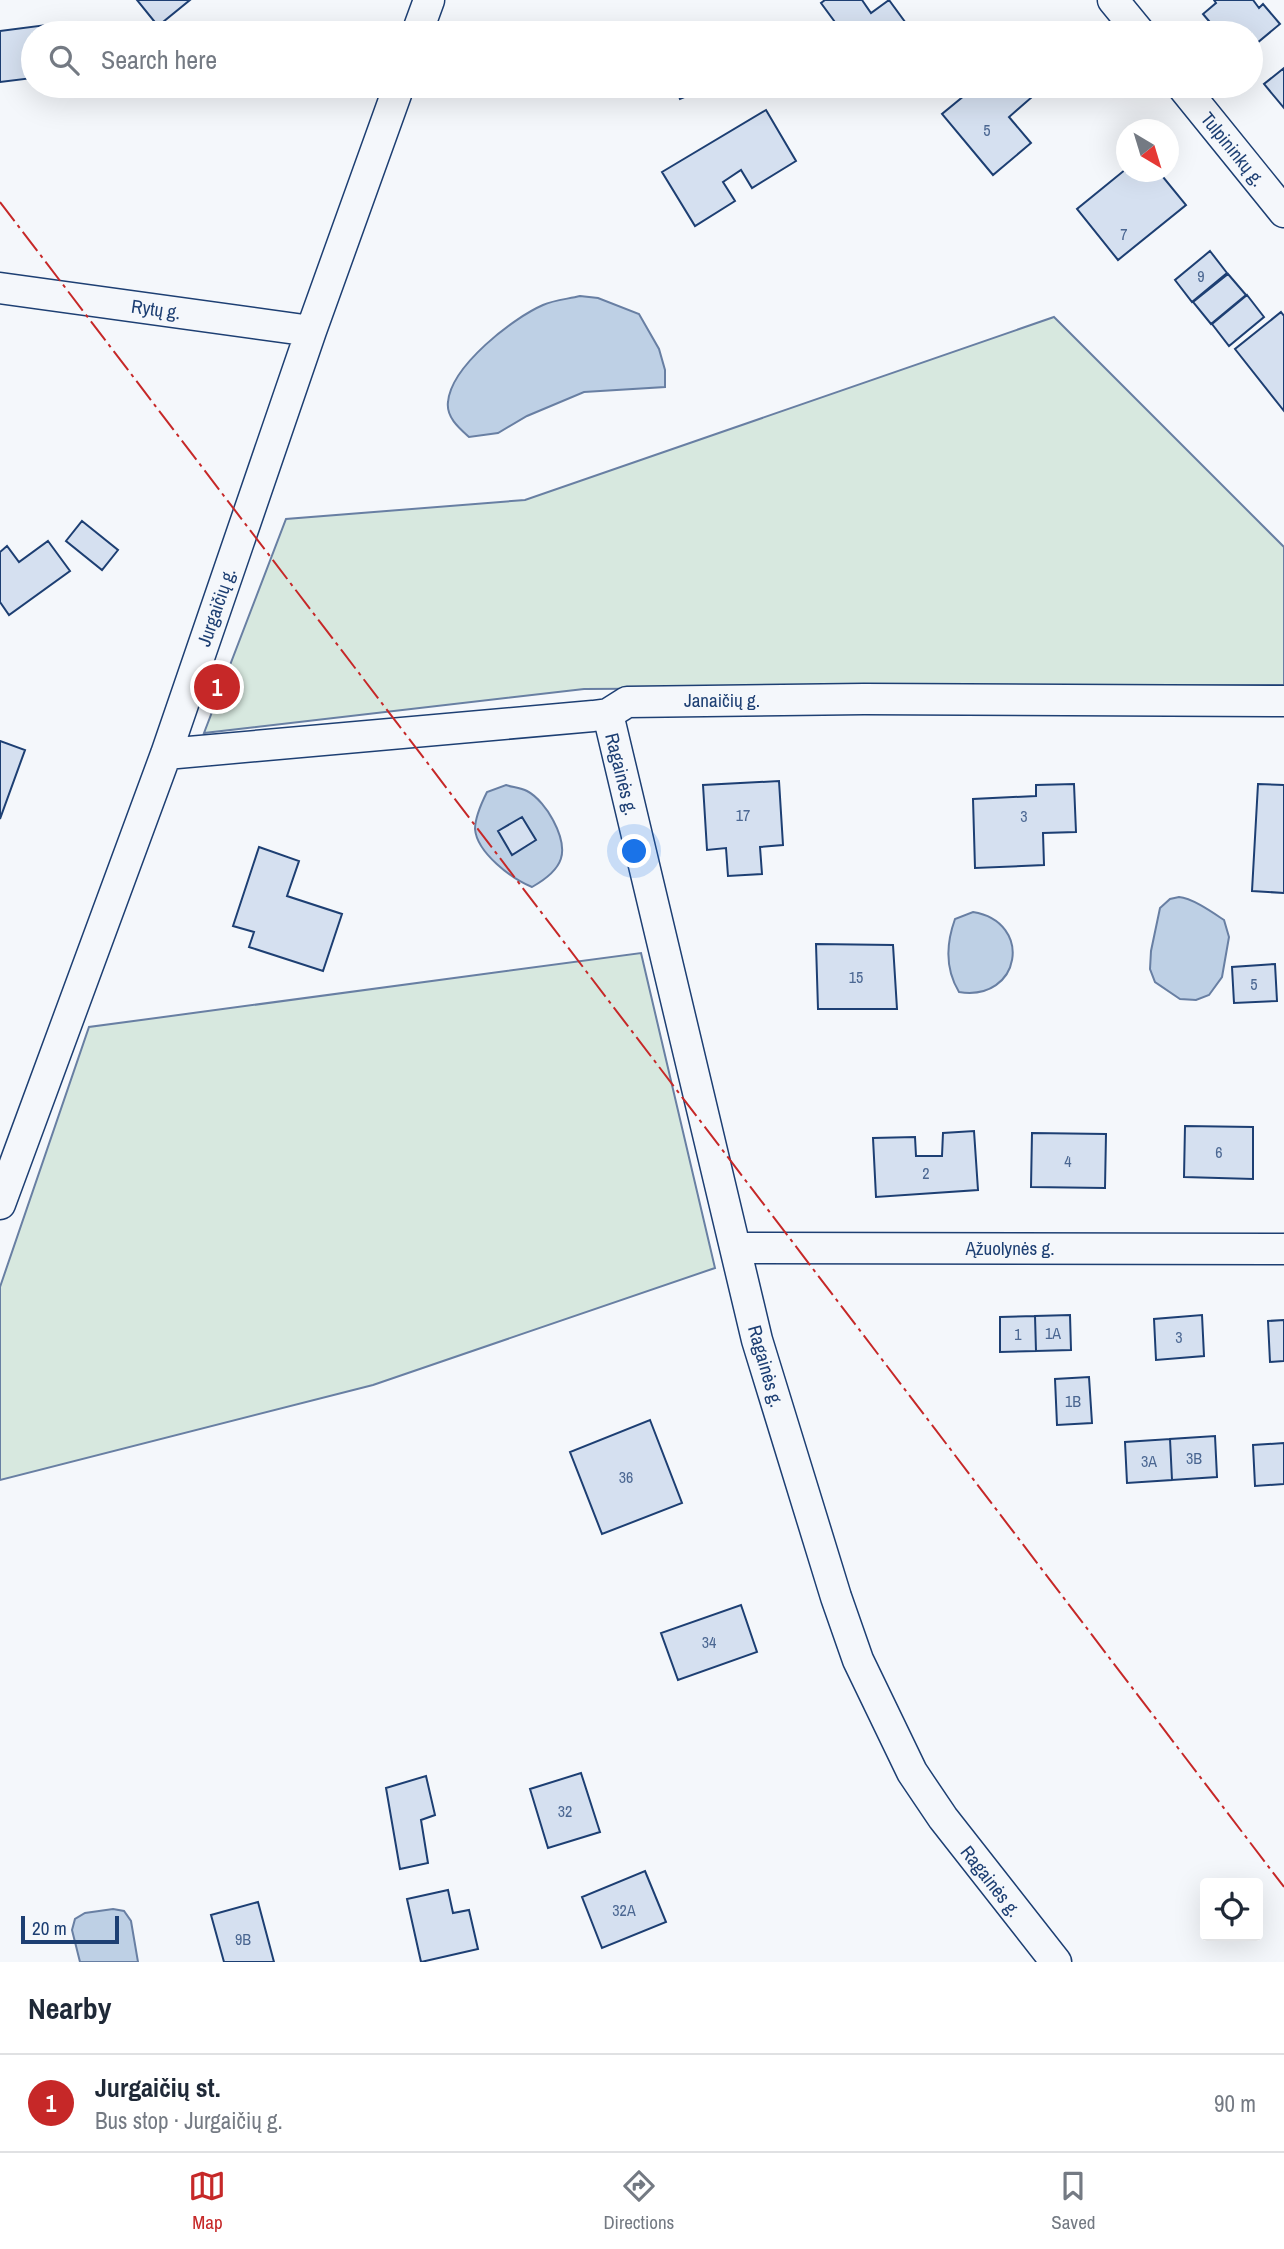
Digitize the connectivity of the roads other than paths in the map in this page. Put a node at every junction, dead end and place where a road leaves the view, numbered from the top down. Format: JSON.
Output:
{"nodes":[{"id":1,"x":429,"y":0,"type":"edge"},
{"id":2,"x":1113,"y":0,"type":"edge"},
{"id":3,"x":421,"y":21,"type":"edge"},
{"id":4,"x":1130,"y":21,"type":"edge"},
{"id":5,"x":395,"y":98,"type":"edge"},
{"id":6,"x":1192,"y":98,"type":"edge"},
{"id":7,"x":1284,"y":212,"type":"edge"},
{"id":8,"x":0,"y":288,"type":"edge"},
{"id":9,"x":311,"y":331,"type":"junction"},
{"id":10,"x":1284,"y":701,"type":"edge"},
{"id":11,"x":608,"y":714,"type":"junction"},
{"id":12,"x":166,"y":754,"type":"junction"},
{"id":13,"x":0,"y":1204,"type":"edge"},
{"id":14,"x":736,"y":1248,"type":"junction"},
{"id":15,"x":1284,"y":1249,"type":"edge"},
{"id":16,"x":1056,"y":1962,"type":"edge"}],
"edges":[{"from":1,"to":3,"type":"street"},
{"from":2,"to":4,"type":"street"},
{"from":5,"to":9,"type":"street","name":"Jurgaičių g."},
{"from":6,"to":7,"type":"street","name":"Tulpininkų g."},
{"from":8,"to":9,"type":"street","name":"Rytų g."},
{"from":9,"to":12,"type":"street","name":"Jurgaičių g."},
{"from":10,"to":11,"type":"street","name":"Janaičių g."},
{"from":11,"to":12,"type":"street","name":"Janaičių g."},
{"from":11,"to":14,"type":"street","name":"Ragainės g."},
{"from":12,"to":13,"type":"street","name":"Jurgaičių g."},
{"from":14,"to":15,"type":"street","name":"Ąžuolynės g."},
{"from":14,"to":16,"type":"street","name":"Ragainės g."}]}
